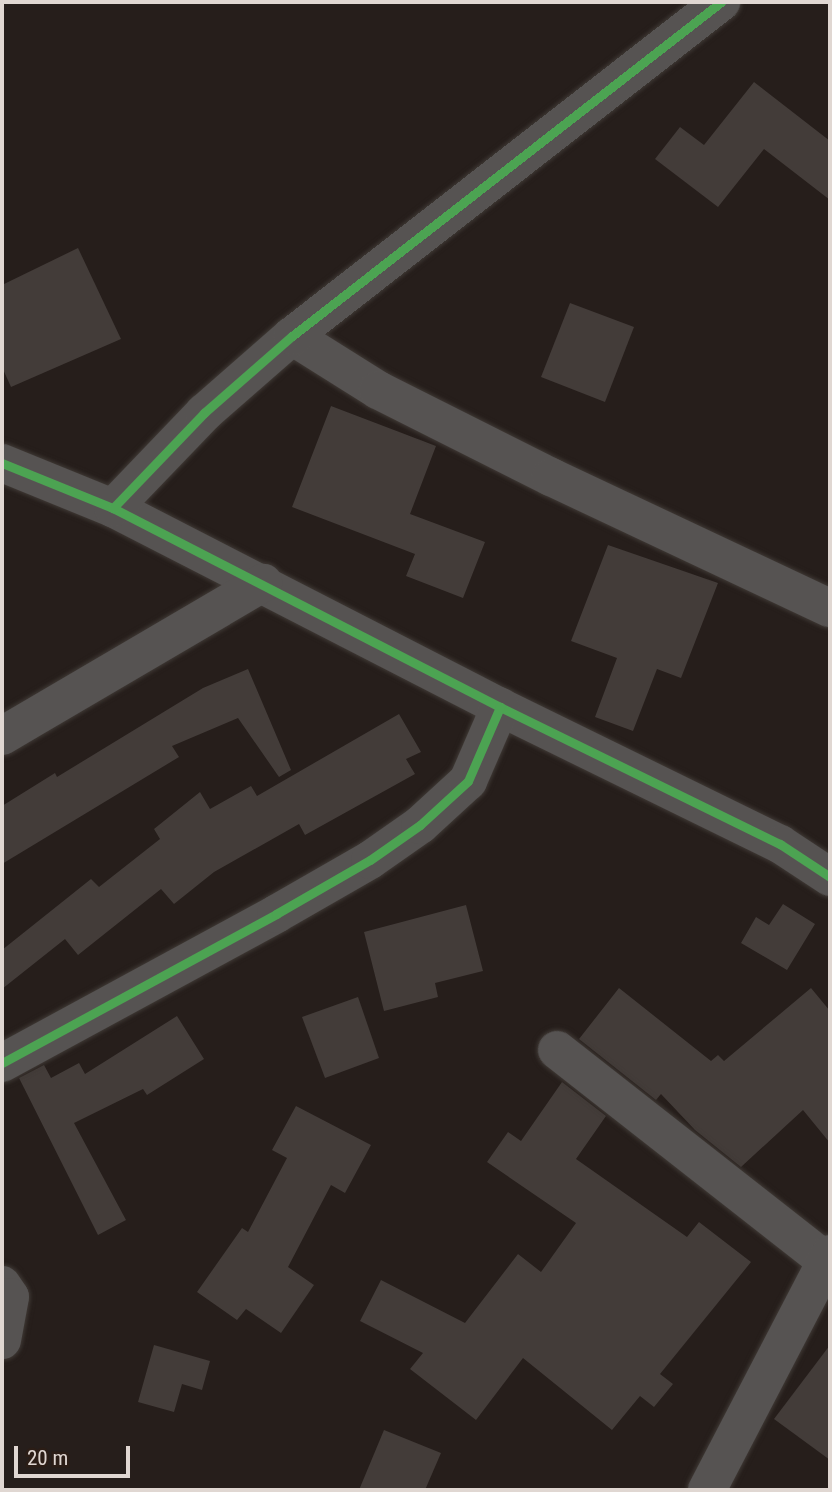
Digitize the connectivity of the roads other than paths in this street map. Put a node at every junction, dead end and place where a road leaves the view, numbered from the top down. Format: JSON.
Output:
{"nodes":[{"id":1,"x":721,"y":2,"type":"edge"},
{"id":2,"x":292,"y":336,"type":"junction"},
{"id":3,"x":2,"y":463,"type":"edge"},
{"id":4,"x":113,"y":508,"type":"junction"},
{"id":5,"x":264,"y":583,"type":"junction"},
{"id":6,"x":830,"y":608,"type":"edge"},
{"id":7,"x":500,"y":707,"type":"junction"},
{"id":8,"x":2,"y":736,"type":"edge"},
{"id":9,"x":830,"y":877,"type":"edge"},
{"id":10,"x":557,"y":1050,"type":"dead end"},
{"id":11,"x":2,"y":1063,"type":"edge"},
{"id":12,"x":828,"y":1257,"type":"edge"},
{"id":13,"x":2,"y":1285,"type":"edge"},
{"id":14,"x":2,"y":1340,"type":"edge"},
{"id":15,"x":707,"y":1490,"type":"edge"}],
"edges":[{"from":1,"to":2,"type":"street"},
{"from":2,"to":4,"type":"street"},
{"from":2,"to":6,"type":"street"},
{"from":3,"to":4,"type":"street"},
{"from":4,"to":5,"type":"street"},
{"from":5,"to":7,"type":"street"},
{"from":5,"to":8,"type":"street"},
{"from":7,"to":9,"type":"street"},
{"from":7,"to":11,"type":"street"},
{"from":10,"to":12,"type":"street"},
{"from":12,"to":15,"type":"street"},
{"from":13,"to":14,"type":"street"}]}
